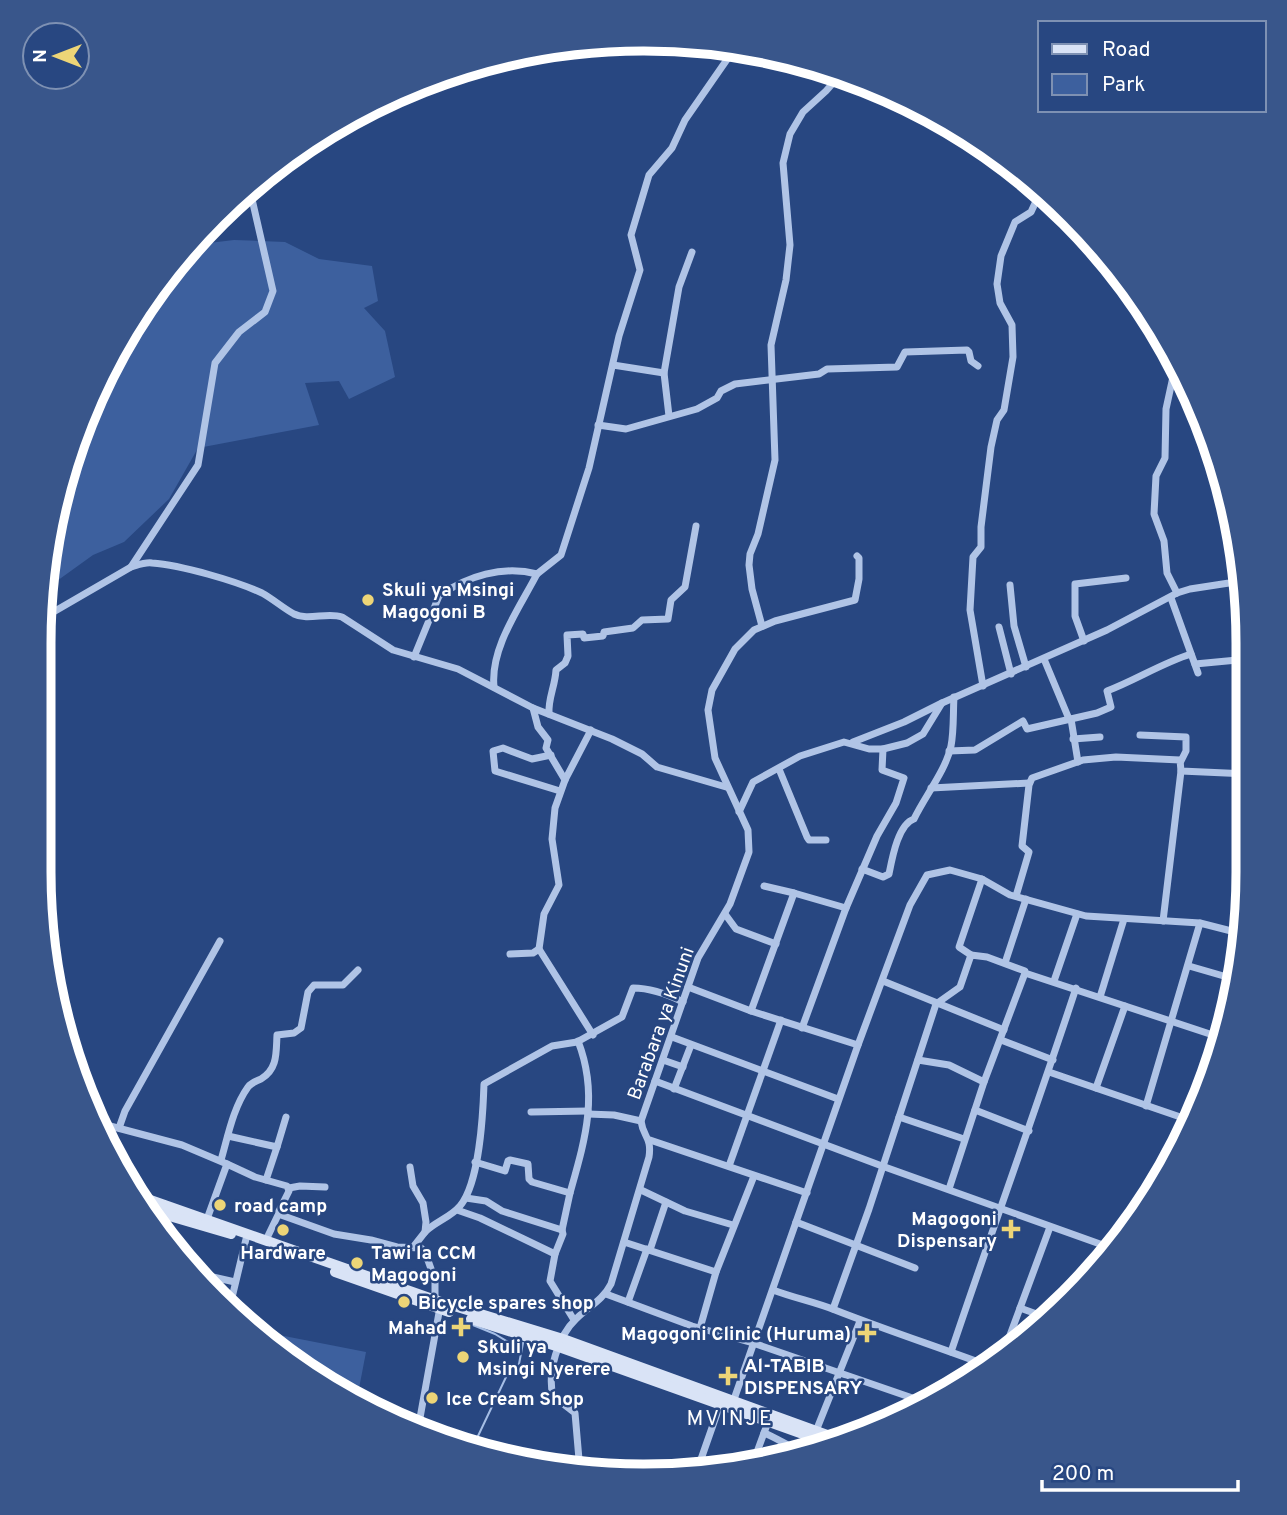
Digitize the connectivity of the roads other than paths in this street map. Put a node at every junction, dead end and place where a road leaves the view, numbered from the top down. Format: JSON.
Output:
{"nodes":[{"id":1,"x":729,"y":57,"type":"edge"},
{"id":2,"x":834,"y":82,"type":"edge"},
{"id":3,"x":252,"y":199,"type":"edge"},
{"id":4,"x":1036,"y":200,"type":"edge"},
{"id":5,"x":692,"y":252,"type":"dead end"},
{"id":6,"x":613,"y":365,"type":"junction"},
{"id":7,"x":978,"y":366,"type":"dead end"},
{"id":8,"x":664,"y":373,"type":"junction"},
{"id":9,"x":1173,"y":377,"type":"edge"},
{"id":10,"x":772,"y":379,"type":"junction"},
{"id":11,"x":669,"y":416,"type":"junction"},
{"id":12,"x":598,"y":425,"type":"junction"},
{"id":13,"x":696,"y":526,"type":"dead end"},
{"id":14,"x":857,"y":556,"type":"dead end"},
{"id":15,"x":131,"y":567,"type":"junction"},
{"id":16,"x":537,"y":573,"type":"junction"},
{"id":17,"x":1126,"y":578,"type":"dead end"},
{"id":18,"x":1233,"y":582,"type":"edge"},
{"id":19,"x":1010,"y":585,"type":"dead end"},
{"id":20,"x":1174,"y":596,"type":"junction"},
{"id":21,"x":52,"y":613,"type":"edge"},
{"id":22,"x":762,"y":626,"type":"junction"},
{"id":23,"x":999,"y":627,"type":"dead end"},
{"id":24,"x":1084,"y":641,"type":"junction"},
{"id":25,"x":1191,"y":654,"type":"junction"},
{"id":26,"x":414,"y":657,"type":"junction"},
{"id":27,"x":1044,"y":659,"type":"junction"},
{"id":28,"x":1236,"y":660,"type":"edge"},
{"id":29,"x":1195,"y":664,"type":"junction"},
{"id":30,"x":1026,"y":667,"type":"junction"},
{"id":31,"x":1198,"y":673,"type":"dead end"},
{"id":32,"x":1011,"y":674,"type":"junction"},
{"id":33,"x":983,"y":686,"type":"junction"},
{"id":34,"x":495,"y":687,"type":"junction"},
{"id":35,"x":954,"y":697,"type":"junction"},
{"id":36,"x":942,"y":703,"type":"junction"},
{"id":37,"x":533,"y":708,"type":"junction"},
{"id":38,"x":549,"y":714,"type":"junction"},
{"id":39,"x":1070,"y":719,"type":"junction"},
{"id":40,"x":591,"y":730,"type":"junction"},
{"id":41,"x":1140,"y":735,"type":"dead end"},
{"id":42,"x":1100,"y":737,"type":"dead end"},
{"id":43,"x":1073,"y":739,"type":"junction"},
{"id":44,"x":853,"y":743,"type":"junction"},
{"id":45,"x":883,"y":749,"type":"junction"},
{"id":46,"x":949,"y":751,"type":"junction"},
{"id":47,"x":551,"y":755,"type":"junction"},
{"id":48,"x":1181,"y":761,"type":"junction"},
{"id":49,"x":1079,"y":762,"type":"junction"},
{"id":50,"x":779,"y":769,"type":"junction"},
{"id":51,"x":1181,"y":771,"type":"junction"},
{"id":52,"x":1236,"y":773,"type":"edge"},
{"id":53,"x":565,"y":780,"type":"junction"},
{"id":54,"x":1029,"y":783,"type":"junction"},
{"id":55,"x":726,"y":787,"type":"junction"},
{"id":56,"x":931,"y":788,"type":"junction"},
{"id":57,"x":560,"y":791,"type":"junction"},
{"id":58,"x":739,"y":812,"type":"junction"},
{"id":59,"x":826,"y":840,"type":"dead end"},
{"id":60,"x":862,"y":869,"type":"junction"},
{"id":61,"x":982,"y":879,"type":"junction"},
{"id":62,"x":764,"y":886,"type":"dead end"},
{"id":63,"x":794,"y":893,"type":"junction"},
{"id":64,"x":1016,"y":896,"type":"junction"},
{"id":65,"x":1026,"y":899,"type":"junction"},
{"id":66,"x":846,"y":908,"type":"junction"},
{"id":67,"x":725,"y":914,"type":"junction"},
{"id":68,"x":1077,"y":914,"type":"junction"},
{"id":69,"x":1124,"y":919,"type":"junction"},
{"id":70,"x":1163,"y":921,"type":"junction"},
{"id":71,"x":1200,"y":923,"type":"junction"},
{"id":72,"x":1233,"y":931,"type":"edge"},
{"id":73,"x":220,"y":941,"type":"dead end"},
{"id":74,"x":776,"y":944,"type":"junction"},
{"id":75,"x":539,"y":949,"type":"junction"},
{"id":76,"x":510,"y":954,"type":"dead end"},
{"id":77,"x":971,"y":955,"type":"junction"},
{"id":78,"x":1005,"y":963,"type":"junction"},
{"id":79,"x":1189,"y":966,"type":"junction"},
{"id":80,"x":358,"y":970,"type":"dead end"},
{"id":81,"x":1026,"y":974,"type":"junction"},
{"id":82,"x":1227,"y":977,"type":"edge"},
{"id":83,"x":883,"y":981,"type":"junction"},
{"id":84,"x":1054,"y":981,"type":"junction"},
{"id":85,"x":688,"y":987,"type":"junction"},
{"id":86,"x":1076,"y":988,"type":"junction"},
{"id":87,"x":1100,"y":997,"type":"junction"},
{"id":88,"x":683,"y":1002,"type":"junction"},
{"id":89,"x":936,"y":1004,"type":"junction"},
{"id":90,"x":1125,"y":1006,"type":"junction"},
{"id":91,"x":751,"y":1011,"type":"junction"},
{"id":92,"x":781,"y":1020,"type":"junction"},
{"id":93,"x":1171,"y":1022,"type":"junction"},
{"id":94,"x":802,"y":1028,"type":"junction"},
{"id":95,"x":1004,"y":1030,"type":"junction"},
{"id":96,"x":593,"y":1035,"type":"junction"},
{"id":97,"x":1213,"y":1035,"type":"edge"},
{"id":98,"x":672,"y":1037,"type":"junction"},
{"id":99,"x":1000,"y":1040,"type":"junction"},
{"id":100,"x":578,"y":1041,"type":"junction"},
{"id":101,"x":691,"y":1045,"type":"junction"},
{"id":102,"x":858,"y":1045,"type":"junction"},
{"id":103,"x":663,"y":1060,"type":"junction"},
{"id":104,"x":919,"y":1060,"type":"junction"},
{"id":105,"x":1053,"y":1060,"type":"junction"},
{"id":106,"x":683,"y":1067,"type":"junction"},
{"id":107,"x":763,"y":1070,"type":"junction"},
{"id":108,"x":1049,"y":1072,"type":"junction"},
{"id":109,"x":655,"y":1081,"type":"junction"},
{"id":110,"x":984,"y":1082,"type":"junction"},
{"id":111,"x":1096,"y":1088,"type":"junction"},
{"id":112,"x":674,"y":1089,"type":"junction"},
{"id":113,"x":838,"y":1099,"type":"junction"},
{"id":114,"x":1146,"y":1106,"type":"junction"},
{"id":115,"x":975,"y":1110,"type":"junction"},
{"id":116,"x":531,"y":1112,"type":"dead end"},
{"id":117,"x":588,"y":1112,"type":"junction"},
{"id":118,"x":746,"y":1115,"type":"junction"},
{"id":119,"x":286,"y":1117,"type":"dead end"},
{"id":120,"x":899,"y":1117,"type":"junction"},
{"id":121,"x":1182,"y":1118,"type":"edge"},
{"id":122,"x":641,"y":1121,"type":"junction"},
{"id":123,"x":108,"y":1125,"type":"edge"},
{"id":124,"x":119,"y":1128,"type":"junction"},
{"id":125,"x":1029,"y":1130,"type":"junction"},
{"id":126,"x":228,"y":1136,"type":"junction"},
{"id":127,"x":964,"y":1139,"type":"junction"},
{"id":128,"x":650,"y":1140,"type":"junction"},
{"id":129,"x":824,"y":1142,"type":"junction"},
{"id":130,"x":277,"y":1147,"type":"junction"},
{"id":131,"x":224,"y":1162,"type":"junction"},
{"id":132,"x":475,"y":1162,"type":"junction"},
{"id":133,"x":729,"y":1166,"type":"junction"},
{"id":134,"x":882,"y":1166,"type":"junction"},
{"id":135,"x":410,"y":1167,"type":"dead end"},
{"id":136,"x":754,"y":1176,"type":"junction"},
{"id":137,"x":267,"y":1180,"type":"junction"},
{"id":138,"x":325,"y":1187,"type":"dead end"},
{"id":139,"x":289,"y":1188,"type":"junction"},
{"id":140,"x":949,"y":1189,"type":"junction"},
{"id":141,"x":641,"y":1190,"type":"junction"},
{"id":142,"x":570,"y":1193,"type":"junction"},
{"id":143,"x":807,"y":1193,"type":"junction"},
{"id":144,"x":466,"y":1198,"type":"junction"},
{"id":145,"x":150,"y":1200,"type":"edge"},
{"id":146,"x":666,"y":1202,"type":"junction"},
{"id":147,"x":999,"y":1209,"type":"junction"},
{"id":148,"x":457,"y":1210,"type":"junction"},
{"id":149,"x":160,"y":1213,"type":"edge"},
{"id":150,"x":279,"y":1213,"type":"junction"},
{"id":151,"x":206,"y":1219,"type":"junction"},
{"id":152,"x":796,"y":1222,"type":"junction"},
{"id":153,"x":733,"y":1225,"type":"junction"},
{"id":154,"x":1050,"y":1227,"type":"junction"},
{"id":155,"x":562,"y":1230,"type":"junction"},
{"id":156,"x":425,"y":1232,"type":"junction"},
{"id":157,"x":246,"y":1239,"type":"junction"},
{"id":158,"x":267,"y":1240,"type":"junction"},
{"id":159,"x":624,"y":1242,"type":"junction"},
{"id":160,"x":414,"y":1246,"type":"junction"},
{"id":161,"x":855,"y":1246,"type":"junction"},
{"id":162,"x":1103,"y":1246,"type":"edge"},
{"id":163,"x":648,"y":1250,"type":"junction"},
{"id":164,"x":555,"y":1254,"type":"junction"},
{"id":165,"x":915,"y":1268,"type":"dead end"},
{"id":166,"x":716,"y":1272,"type":"junction"},
{"id":167,"x":211,"y":1277,"type":"edge"},
{"id":168,"x":235,"y":1282,"type":"junction"},
{"id":169,"x":773,"y":1290,"type":"junction"},
{"id":170,"x":606,"y":1294,"type":"junction"},
{"id":171,"x":232,"y":1298,"type":"edge"},
{"id":172,"x":628,"y":1302,"type":"junction"},
{"id":173,"x":439,"y":1304,"type":"junction"},
{"id":174,"x":1020,"y":1308,"type":"junction"},
{"id":175,"x":833,"y":1309,"type":"junction"},
{"id":176,"x":1037,"y":1314,"type":"edge"},
{"id":177,"x":574,"y":1320,"type":"junction"},
{"id":178,"x":860,"y":1321,"type":"junction"},
{"id":179,"x":700,"y":1328,"type":"junction"},
{"id":180,"x":1009,"y":1338,"type":"edge"},
{"id":181,"x":561,"y":1343,"type":"junction"},
{"id":182,"x":753,"y":1343,"type":"junction"},
{"id":183,"x":951,"y":1352,"type":"junction"},
{"id":184,"x":977,"y":1361,"type":"edge"},
{"id":185,"x":840,"y":1373,"type":"junction"},
{"id":186,"x":914,"y":1399,"type":"edge"},
{"id":187,"x":728,"y":1405,"type":"junction"},
{"id":188,"x":420,"y":1420,"type":"edge"},
{"id":189,"x":768,"y":1422,"type":"junction"},
{"id":190,"x":816,"y":1431,"type":"junction"},
{"id":191,"x":764,"y":1433,"type":"junction"},
{"id":192,"x":827,"y":1435,"type":"edge"},
{"id":193,"x":815,"y":1439,"type":"edge"},
{"id":194,"x":789,"y":1446,"type":"edge"},
{"id":195,"x":757,"y":1453,"type":"edge"},
{"id":196,"x":579,"y":1460,"type":"edge"},
{"id":197,"x":700,"y":1461,"type":"edge"}],
"edges":[{"from":1,"to":6,"type":"street"},
{"from":2,"to":10,"type":"street"},
{"from":3,"to":15,"type":"street"},
{"from":4,"to":33,"type":"street"},
{"from":5,"to":8,"type":"street"},
{"from":6,"to":8,"type":"street"},
{"from":6,"to":12,"type":"street"},
{"from":7,"to":10,"type":"street"},
{"from":8,"to":11,"type":"street"},
{"from":9,"to":20,"type":"street"},
{"from":10,"to":11,"type":"street"},
{"from":10,"to":22,"type":"street"},
{"from":11,"to":12,"type":"street"},
{"from":12,"to":16,"type":"street"},
{"from":13,"to":38,"type":"street"},
{"from":14,"to":22,"type":"street"},
{"from":15,"to":21,"type":"street"},
{"from":15,"to":26,"type":"street"},
{"from":16,"to":26,"type":"street"},
{"from":16,"to":34,"type":"street"},
{"from":17,"to":24,"type":"street"},
{"from":18,"to":20,"type":"street"},
{"from":19,"to":30,"type":"street"},
{"from":20,"to":24,"type":"street"},
{"from":20,"to":25,"type":"street"},
{"from":22,"to":55,"type":"street","name":"Barabara ya Kinuni"},
{"from":23,"to":32,"type":"street"},
{"from":24,"to":27,"type":"street"},
{"from":25,"to":29,"type":"street"},
{"from":25,"to":39,"type":"street"},
{"from":26,"to":34,"type":"street"},
{"from":27,"to":30,"type":"street"},
{"from":27,"to":39,"type":"street"},
{"from":28,"to":29,"type":"street"},
{"from":29,"to":31,"type":"street"},
{"from":30,"to":32,"type":"street"},
{"from":32,"to":33,"type":"street"},
{"from":33,"to":35,"type":"street"},
{"from":34,"to":37,"type":"street"},
{"from":35,"to":36,"type":"street"},
{"from":35,"to":46,"type":"street"},
{"from":36,"to":44,"type":"street"},
{"from":36,"to":45,"type":"street"},
{"from":37,"to":38,"type":"street"},
{"from":37,"to":47,"type":"street"},
{"from":38,"to":40,"type":"street"},
{"from":39,"to":43,"type":"street"},
{"from":39,"to":46,"type":"street"},
{"from":40,"to":53,"type":"street"},
{"from":40,"to":55,"type":"street"},
{"from":41,"to":48,"type":"street"},
{"from":42,"to":43,"type":"street"},
{"from":43,"to":49,"type":"street"},
{"from":44,"to":45,"type":"street"},
{"from":44,"to":50,"type":"street"},
{"from":45,"to":60,"type":"street"},
{"from":46,"to":56,"type":"street"},
{"from":47,"to":53,"type":"street"},
{"from":47,"to":57,"type":"street"},
{"from":48,"to":49,"type":"street"},
{"from":48,"to":51,"type":"street"},
{"from":49,"to":54,"type":"street"},
{"from":50,"to":58,"type":"street"},
{"from":50,"to":59,"type":"street"},
{"from":51,"to":52,"type":"street"},
{"from":51,"to":70,"type":"street"},
{"from":53,"to":57,"type":"street"},
{"from":54,"to":56,"type":"street"},
{"from":54,"to":64,"type":"street"},
{"from":55,"to":58,"type":"street","name":"Barabara ya Kinuni"},
{"from":56,"to":60,"type":"street"},
{"from":57,"to":75,"type":"street"},
{"from":58,"to":67,"type":"street","name":"Barabara ya Kinuni"},
{"from":60,"to":66,"type":"street"},
{"from":61,"to":64,"type":"street"},
{"from":61,"to":77,"type":"street"},
{"from":61,"to":83,"type":"street"},
{"from":62,"to":63,"type":"street"},
{"from":63,"to":66,"type":"street"},
{"from":63,"to":74,"type":"street"},
{"from":64,"to":65,"type":"street"},
{"from":65,"to":68,"type":"street"},
{"from":65,"to":78,"type":"street"},
{"from":66,"to":94,"type":"street"},
{"from":67,"to":74,"type":"street"},
{"from":67,"to":85,"type":"street","name":"Barabara ya Kinuni"},
{"from":68,"to":69,"type":"street"},
{"from":68,"to":84,"type":"street"},
{"from":69,"to":70,"type":"street"},
{"from":69,"to":87,"type":"street"},
{"from":70,"to":71,"type":"street"},
{"from":71,"to":72,"type":"street"},
{"from":71,"to":79,"type":"street"},
{"from":73,"to":124,"type":"street"},
{"from":74,"to":91,"type":"street"},
{"from":75,"to":76,"type":"street"},
{"from":75,"to":96,"type":"street"},
{"from":77,"to":78,"type":"street"},
{"from":77,"to":89,"type":"street"},
{"from":78,"to":81,"type":"street"},
{"from":79,"to":82,"type":"street"},
{"from":79,"to":93,"type":"street"},
{"from":80,"to":126,"type":"street"},
{"from":81,"to":84,"type":"street"},
{"from":81,"to":95,"type":"street"},
{"from":83,"to":89,"type":"street"},
{"from":83,"to":102,"type":"street"},
{"from":84,"to":86,"type":"street"},
{"from":85,"to":88,"type":"street","name":"Barabara ya Kinuni"},
{"from":85,"to":91,"type":"street"},
{"from":86,"to":87,"type":"street"},
{"from":86,"to":105,"type":"street"},
{"from":87,"to":90,"type":"street"},
{"from":88,"to":96,"type":"street"},
{"from":88,"to":98,"type":"street","name":"Barabara ya Kinuni"},
{"from":89,"to":95,"type":"street"},
{"from":89,"to":104,"type":"street"},
{"from":90,"to":93,"type":"street"},
{"from":90,"to":111,"type":"street"},
{"from":91,"to":92,"type":"street"},
{"from":92,"to":94,"type":"street"},
{"from":92,"to":107,"type":"street"},
{"from":93,"to":97,"type":"street"},
{"from":93,"to":114,"type":"street"},
{"from":94,"to":102,"type":"street"},
{"from":95,"to":99,"type":"street"},
{"from":96,"to":100,"type":"street"},
{"from":98,"to":101,"type":"street"},
{"from":98,"to":103,"type":"street","name":"Barabara ya Kinuni"},
{"from":99,"to":105,"type":"street"},
{"from":99,"to":110,"type":"street"},
{"from":100,"to":117,"type":"street"},
{"from":100,"to":132,"type":"street"},
{"from":101,"to":106,"type":"street"},
{"from":101,"to":107,"type":"street"},
{"from":102,"to":113,"type":"street"},
{"from":103,"to":106,"type":"street"},
{"from":103,"to":109,"type":"street","name":"Barabara ya Kinuni"},
{"from":104,"to":110,"type":"street"},
{"from":104,"to":120,"type":"street"},
{"from":105,"to":108,"type":"street"},
{"from":106,"to":112,"type":"street"},
{"from":107,"to":113,"type":"street"},
{"from":107,"to":118,"type":"street"},
{"from":108,"to":111,"type":"street"},
{"from":108,"to":125,"type":"street"},
{"from":109,"to":112,"type":"street"},
{"from":109,"to":122,"type":"street","name":"Barabara ya Kinuni"},
{"from":110,"to":115,"type":"street"},
{"from":111,"to":114,"type":"street"},
{"from":112,"to":118,"type":"street"},
{"from":113,"to":129,"type":"street"},
{"from":114,"to":121,"type":"street"},
{"from":115,"to":125,"type":"street"},
{"from":115,"to":127,"type":"street"},
{"from":116,"to":117,"type":"street"},
{"from":117,"to":122,"type":"street"},
{"from":117,"to":142,"type":"street"},
{"from":118,"to":129,"type":"street"},
{"from":118,"to":133,"type":"street"},
{"from":119,"to":130,"type":"street"},
{"from":120,"to":127,"type":"street"},
{"from":120,"to":134,"type":"street"},
{"from":122,"to":128,"type":"street","name":"Barabara ya Kinuni"},
{"from":123,"to":124,"type":"street"},
{"from":124,"to":131,"type":"street"},
{"from":125,"to":147,"type":"street"},
{"from":126,"to":130,"type":"street"},
{"from":126,"to":131,"type":"street"},
{"from":127,"to":140,"type":"street"},
{"from":128,"to":133,"type":"street"},
{"from":128,"to":141,"type":"street"},
{"from":129,"to":134,"type":"street"},
{"from":129,"to":143,"type":"street"},
{"from":130,"to":137,"type":"street"},
{"from":131,"to":137,"type":"street"},
{"from":131,"to":151,"type":"street"},
{"from":132,"to":142,"type":"street"},
{"from":132,"to":144,"type":"street"},
{"from":133,"to":136,"type":"street"},
{"from":134,"to":140,"type":"street"},
{"from":134,"to":161,"type":"street"},
{"from":135,"to":156,"type":"street"},
{"from":136,"to":143,"type":"street"},
{"from":136,"to":153,"type":"street"},
{"from":137,"to":139,"type":"street"},
{"from":138,"to":139,"type":"street"},
{"from":139,"to":150,"type":"street"},
{"from":140,"to":147,"type":"street"},
{"from":141,"to":146,"type":"street"},
{"from":141,"to":159,"type":"street"},
{"from":142,"to":155,"type":"street"},
{"from":143,"to":152,"type":"street"},
{"from":144,"to":148,"type":"street"},
{"from":144,"to":155,"type":"street"},
{"from":145,"to":151,"type":"main road"},
{"from":146,"to":153,"type":"street"},
{"from":146,"to":163,"type":"street"},
{"from":147,"to":154,"type":"street"},
{"from":147,"to":183,"type":"street"},
{"from":148,"to":156,"type":"street"},
{"from":148,"to":164,"type":"street"},
{"from":149,"to":157,"type":"main road"},
{"from":150,"to":158,"type":"street"},
{"from":150,"to":160,"type":"street"},
{"from":151,"to":158,"type":"main road"},
{"from":152,"to":161,"type":"street"},
{"from":152,"to":169,"type":"street"},
{"from":153,"to":166,"type":"street"},
{"from":154,"to":162,"type":"street"},
{"from":154,"to":174,"type":"street"},
{"from":155,"to":164,"type":"street"},
{"from":156,"to":160,"type":"street"},
{"from":157,"to":168,"type":"street"},
{"from":157,"to":173,"type":"main road"},
{"from":158,"to":173,"type":"main road"},
{"from":159,"to":163,"type":"street"},
{"from":159,"to":170,"type":"street"},
{"from":160,"to":173,"type":"street"},
{"from":161,"to":165,"type":"street"},
{"from":161,"to":175,"type":"street"},
{"from":163,"to":166,"type":"street"},
{"from":163,"to":172,"type":"street"},
{"from":164,"to":177,"type":"street"},
{"from":166,"to":179,"type":"street"},
{"from":167,"to":168,"type":"street"},
{"from":168,"to":171,"type":"street"},
{"from":169,"to":175,"type":"street"},
{"from":169,"to":182,"type":"street"},
{"from":170,"to":172,"type":"street"},
{"from":170,"to":177,"type":"street"},
{"from":172,"to":179,"type":"street"},
{"from":173,"to":181,"type":"main road"},
{"from":173,"to":188,"type":"street"},
{"from":174,"to":176,"type":"street"},
{"from":174,"to":180,"type":"street"},
{"from":175,"to":178,"type":"street"},
{"from":177,"to":181,"type":"street"},
{"from":178,"to":183,"type":"street"},
{"from":178,"to":185,"type":"street"},
{"from":179,"to":182,"type":"street"},
{"from":181,"to":187,"type":"main road"},
{"from":181,"to":196,"type":"street"},
{"from":182,"to":185,"type":"street"},
{"from":182,"to":187,"type":"street"},
{"from":183,"to":184,"type":"street"},
{"from":185,"to":186,"type":"street"},
{"from":185,"to":190,"type":"street"},
{"from":187,"to":189,"type":"main road"},
{"from":187,"to":190,"type":"main road"},
{"from":187,"to":197,"type":"street"},
{"from":189,"to":191,"type":"street"},
{"from":189,"to":193,"type":"main road"},
{"from":190,"to":192,"type":"main road"},
{"from":191,"to":194,"type":"street"},
{"from":191,"to":195,"type":"street"}]}
